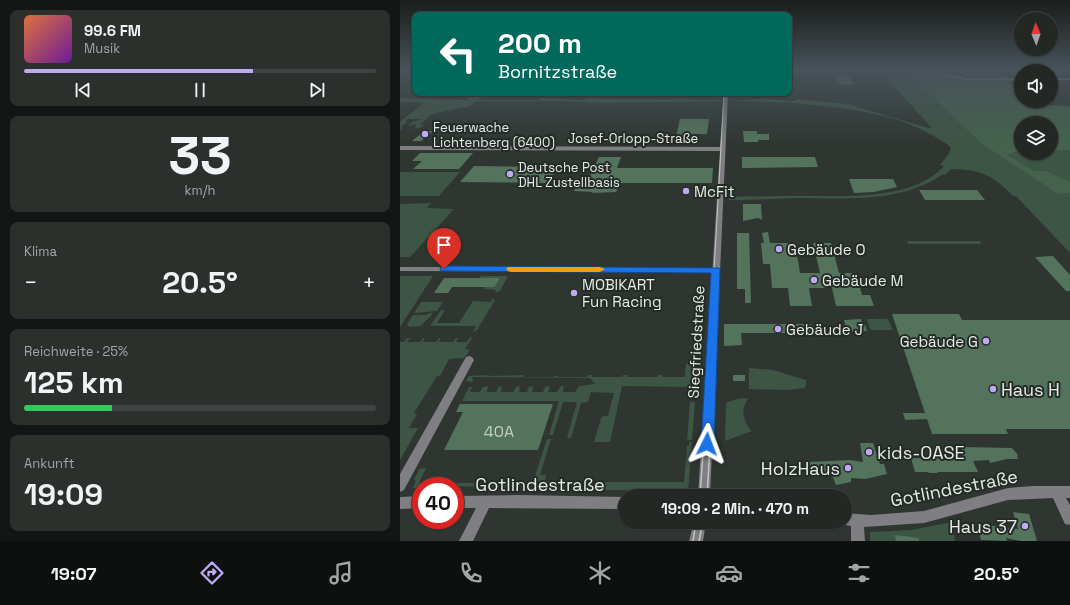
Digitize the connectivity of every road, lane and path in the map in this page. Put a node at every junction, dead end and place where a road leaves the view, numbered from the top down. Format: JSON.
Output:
{"nodes":[{"id":1,"x":726,"y":96,"type":"edge"},
{"id":2,"x":400,"y":148,"type":"edge"},
{"id":3,"x":722,"y":149,"type":"junction"},
{"id":4,"x":400,"y":269,"type":"edge"},
{"id":5,"x":716,"y":270,"type":"junction"},
{"id":6,"x":469,"y":360,"type":"dead end"},
{"id":7,"x":400,"y":486,"type":"edge"},
{"id":8,"x":704,"y":489,"type":"edge"},
{"id":9,"x":1057,"y":492,"type":"junction"},
{"id":10,"x":1070,"y":492,"type":"edge"},
{"id":11,"x":486,"y":501,"type":"junction"},
{"id":12,"x":412,"y":502,"type":"edge"},
{"id":13,"x":464,"y":502,"type":"edge"},
{"id":14,"x":618,"y":502,"type":"edge"},
{"id":15,"x":400,"y":503,"type":"edge"},
{"id":16,"x":1070,"y":518,"type":"edge"},
{"id":17,"x":852,"y":520,"type":"edge"},
{"id":18,"x":852,"y":523,"type":"edge"},
{"id":19,"x":699,"y":529,"type":"edge"},
{"id":20,"x":466,"y":541,"type":"edge"},
{"id":21,"x":696,"y":541,"type":"edge"},
{"id":22,"x":858,"y":541,"type":"edge"}],
"edges":[{"from":1,"to":3,"type":"street","name":"Siegfriedstraße"},
{"from":2,"to":3,"type":"street","name":"Josef-Orlopp-Straße"},
{"from":3,"to":5,"type":"street","name":"Siegfriedstraße"},
{"from":4,"to":5,"type":"street"},
{"from":5,"to":8,"type":"street","name":"Siegfriedstraße"},
{"from":6,"to":7,"type":"street"},
{"from":9,"to":10,"type":"street","name":"Gotlindestraße"},
{"from":9,"to":16,"type":"street"},
{"from":9,"to":17,"type":"street","name":"Gotlindestraße"},
{"from":11,"to":13,"type":"street","name":"Gotlindestraße"},
{"from":11,"to":14,"type":"street","name":"Gotlindestraße"},
{"from":11,"to":20,"type":"street"},
{"from":12,"to":15,"type":"street"},
{"from":18,"to":22,"type":"street"},
{"from":19,"to":21,"type":"street"}]}
